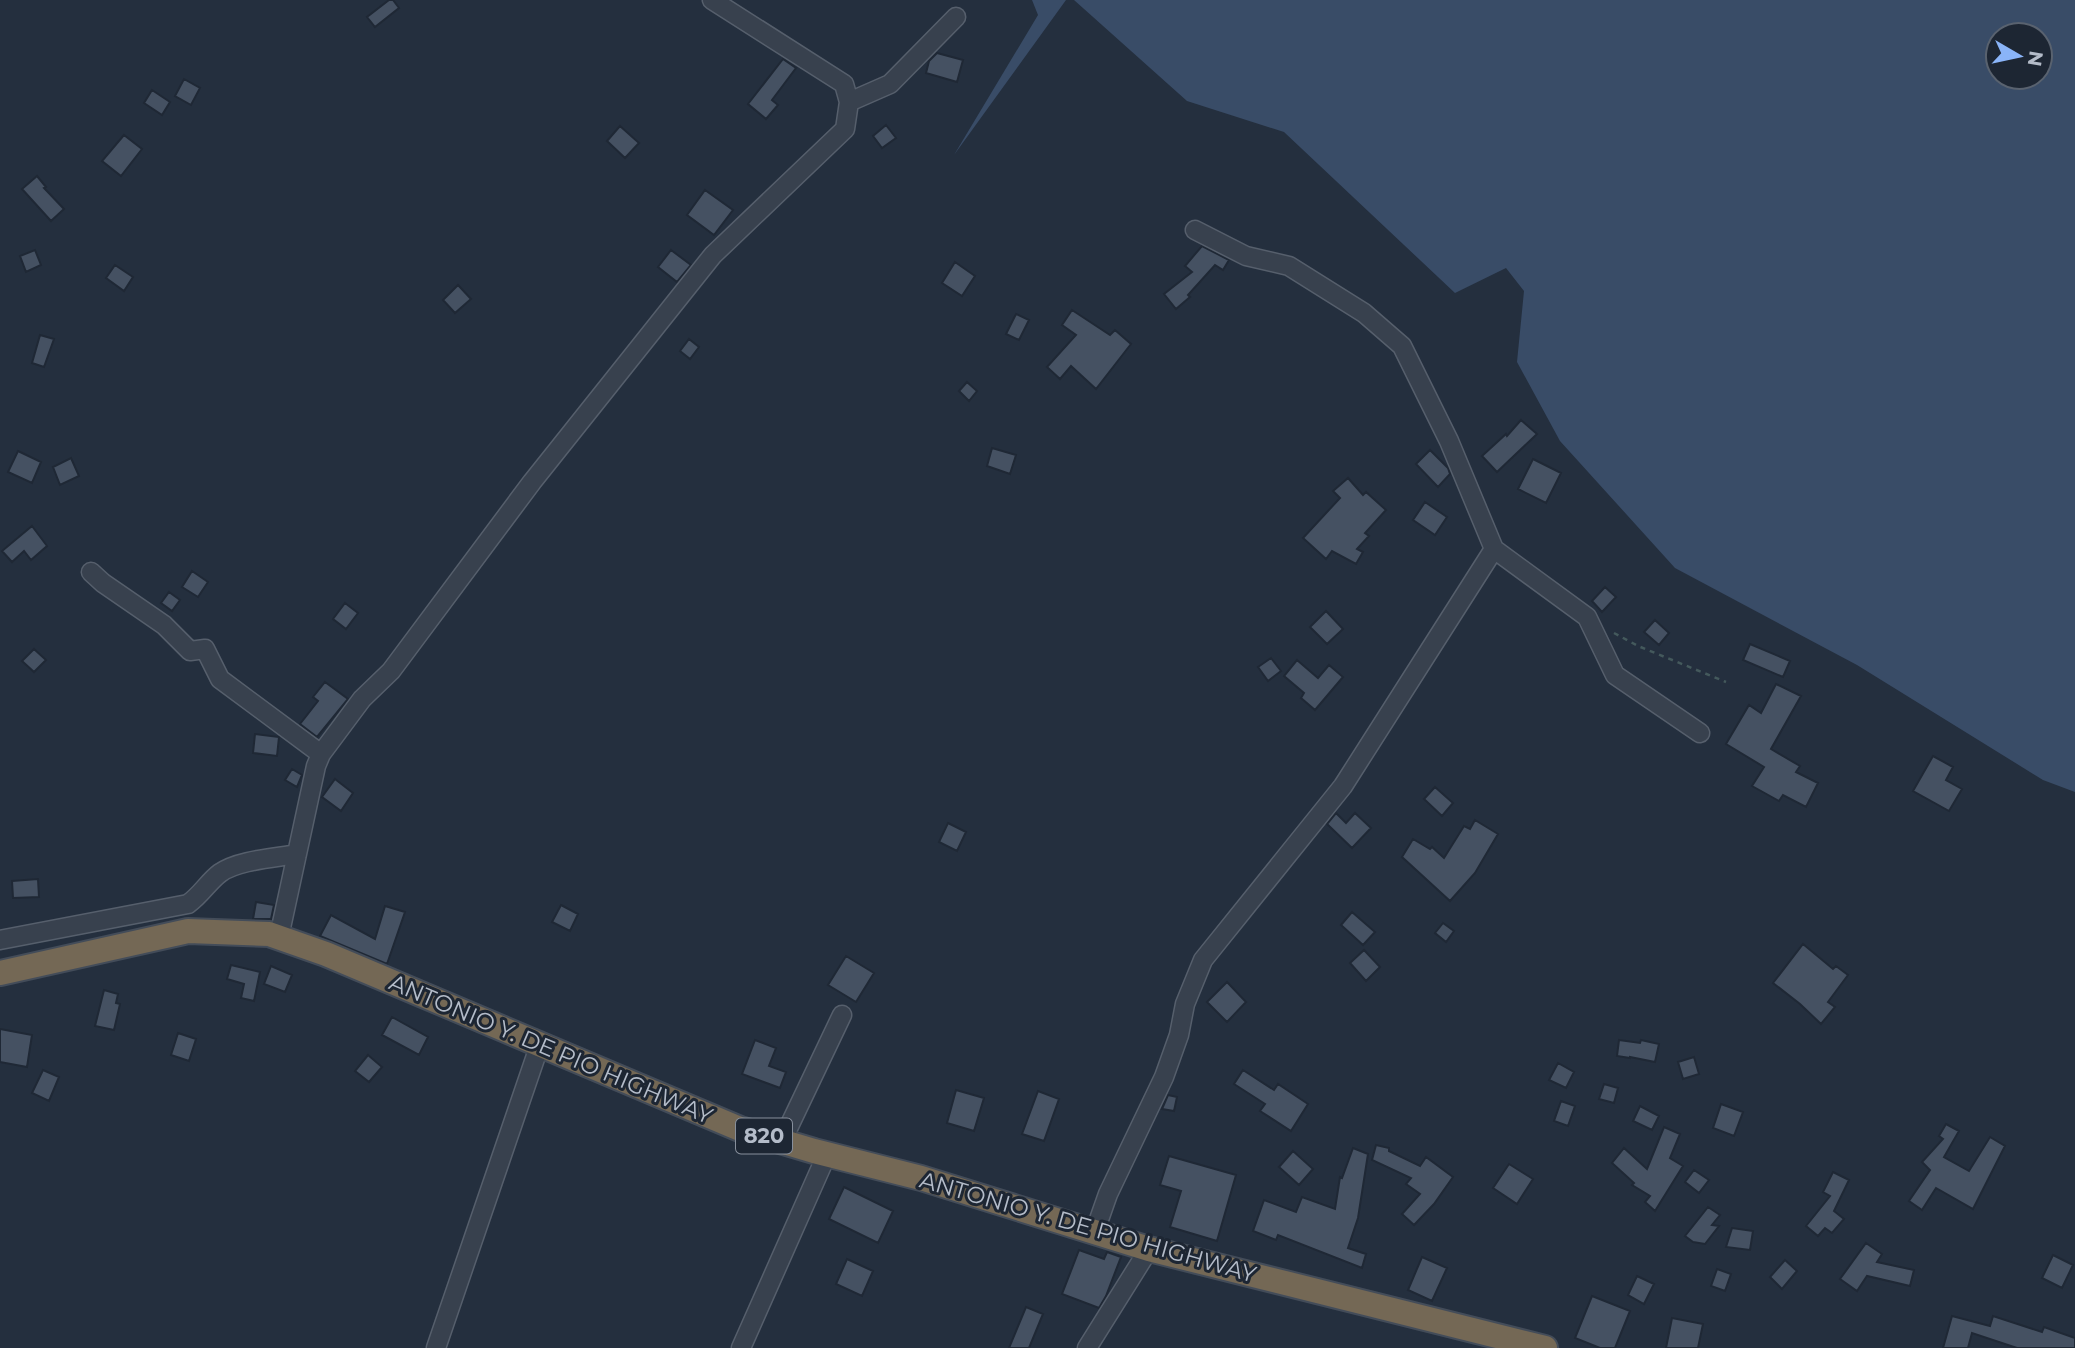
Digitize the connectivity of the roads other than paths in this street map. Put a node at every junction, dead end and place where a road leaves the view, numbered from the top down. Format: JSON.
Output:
{"nodes":[{"id":1,"x":712,"y":0,"type":"edge"},
{"id":2,"x":956,"y":17,"type":"dead end"},
{"id":3,"x":849,"y":102,"type":"junction"},
{"id":4,"x":1195,"y":230,"type":"dead end"},
{"id":5,"x":1494,"y":549,"type":"junction"},
{"id":6,"x":91,"y":572,"type":"dead end"},
{"id":7,"x":1700,"y":733,"type":"dead end"},
{"id":8,"x":321,"y":754,"type":"junction"},
{"id":9,"x":297,"y":854,"type":"junction"},
{"id":10,"x":279,"y":937,"type":"junction"},
{"id":11,"x":0,"y":940,"type":"edge"},
{"id":12,"x":0,"y":973,"type":"edge"},
{"id":13,"x":842,"y":1015,"type":"dead end"},
{"id":14,"x":540,"y":1044,"type":"junction"},
{"id":15,"x":782,"y":1141,"type":"junction"},
{"id":16,"x":827,"y":1154,"type":"junction"},
{"id":17,"x":1095,"y":1231,"type":"junction"},
{"id":18,"x":1149,"y":1250,"type":"junction"},
{"id":19,"x":436,"y":1348,"type":"edge"},
{"id":20,"x":741,"y":1348,"type":"edge"},
{"id":21,"x":1087,"y":1348,"type":"edge"},
{"id":22,"x":1545,"y":1348,"type":"edge"}],
"edges":[{"from":1,"to":3,"type":"street"},
{"from":2,"to":3,"type":"street"},
{"from":3,"to":8,"type":"street"},
{"from":4,"to":5,"type":"street"},
{"from":5,"to":7,"type":"street"},
{"from":5,"to":17,"type":"street"},
{"from":6,"to":8,"type":"street"},
{"from":8,"to":9,"type":"street"},
{"from":9,"to":10,"type":"street"},
{"from":9,"to":11,"type":"street"},
{"from":10,"to":12,"type":"highway","name":"ANTONIO Y. DE PIO HIGHWAY","number":"820"},
{"from":10,"to":14,"type":"highway","name":"ANTONIO Y. DE PIO HIGHWAY","number":"820"},
{"from":13,"to":15,"type":"street"},
{"from":14,"to":15,"type":"highway","name":"ANTONIO Y. DE PIO HIGHWAY","number":"820"},
{"from":14,"to":19,"type":"street"},
{"from":15,"to":16,"type":"highway","name":"ANTONIO Y. DE PIO HIGHWAY","number":"820"},
{"from":16,"to":17,"type":"highway","name":"ANTONIO Y. DE PIO HIGHWAY","number":"820"},
{"from":16,"to":20,"type":"street"},
{"from":17,"to":18,"type":"highway","name":"ANTONIO Y. DE PIO HIGHWAY","number":"820"},
{"from":18,"to":21,"type":"street"},
{"from":18,"to":22,"type":"highway","name":"ANTONIO Y. DE PIO HIGHWAY","number":"820"}]}
